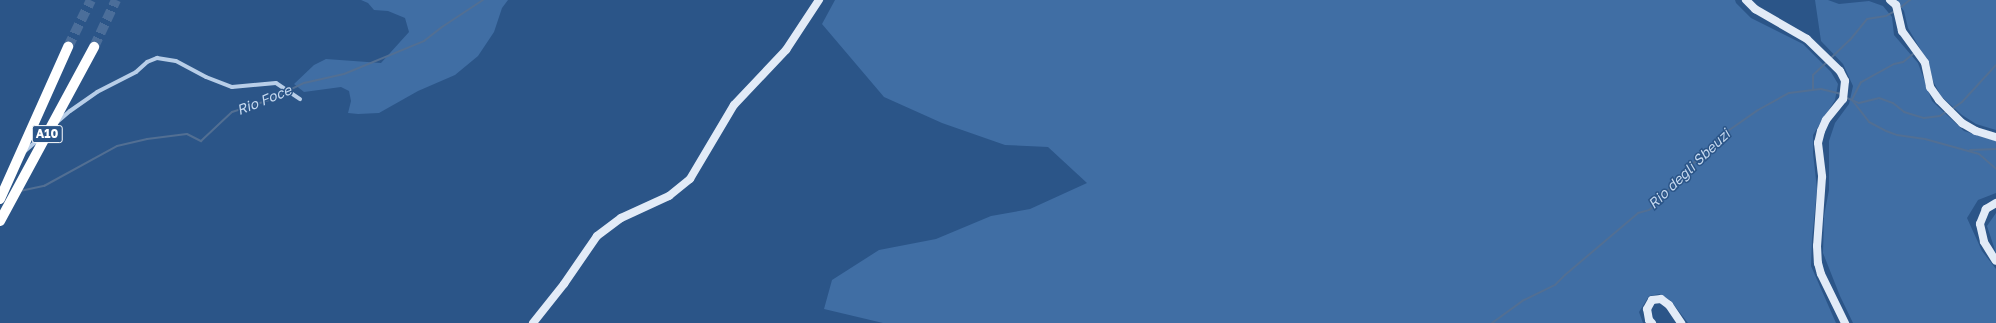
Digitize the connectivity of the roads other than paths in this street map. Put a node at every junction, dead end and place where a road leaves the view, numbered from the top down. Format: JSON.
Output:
{"nodes":[{"id":1,"x":819,"y":0,"type":"edge"},
{"id":2,"x":1746,"y":0,"type":"edge"},
{"id":3,"x":1890,"y":0,"type":"edge"},
{"id":4,"x":68,"y":47,"type":"tunnel mouth"},
{"id":5,"x":94,"y":47,"type":"tunnel mouth"},
{"id":6,"x":300,"y":99,"type":"dead end"},
{"id":7,"x":1996,"y":137,"type":"edge"},
{"id":8,"x":0,"y":187,"type":"edge"},
{"id":9,"x":0,"y":199,"type":"edge"},
{"id":10,"x":1996,"y":203,"type":"edge"},
{"id":11,"x":0,"y":221,"type":"edge"},
{"id":12,"x":1996,"y":261,"type":"edge"},
{"id":13,"x":532,"y":323,"type":"edge"},
{"id":14,"x":1652,"y":323,"type":"edge"},
{"id":15,"x":1682,"y":323,"type":"edge"},
{"id":16,"x":1845,"y":323,"type":"edge"}],
"edges":[{"from":1,"to":13,"type":"main road"},
{"from":2,"to":16,"type":"main road"},
{"from":3,"to":7,"type":"main road"},
{"from":4,"to":9,"type":"highway","number":"A10"},
{"from":5,"to":11,"type":"highway","number":"A10"},
{"from":6,"to":8,"type":"street"},
{"from":10,"to":12,"type":"main road"},
{"from":14,"to":15,"type":"main road"}]}
